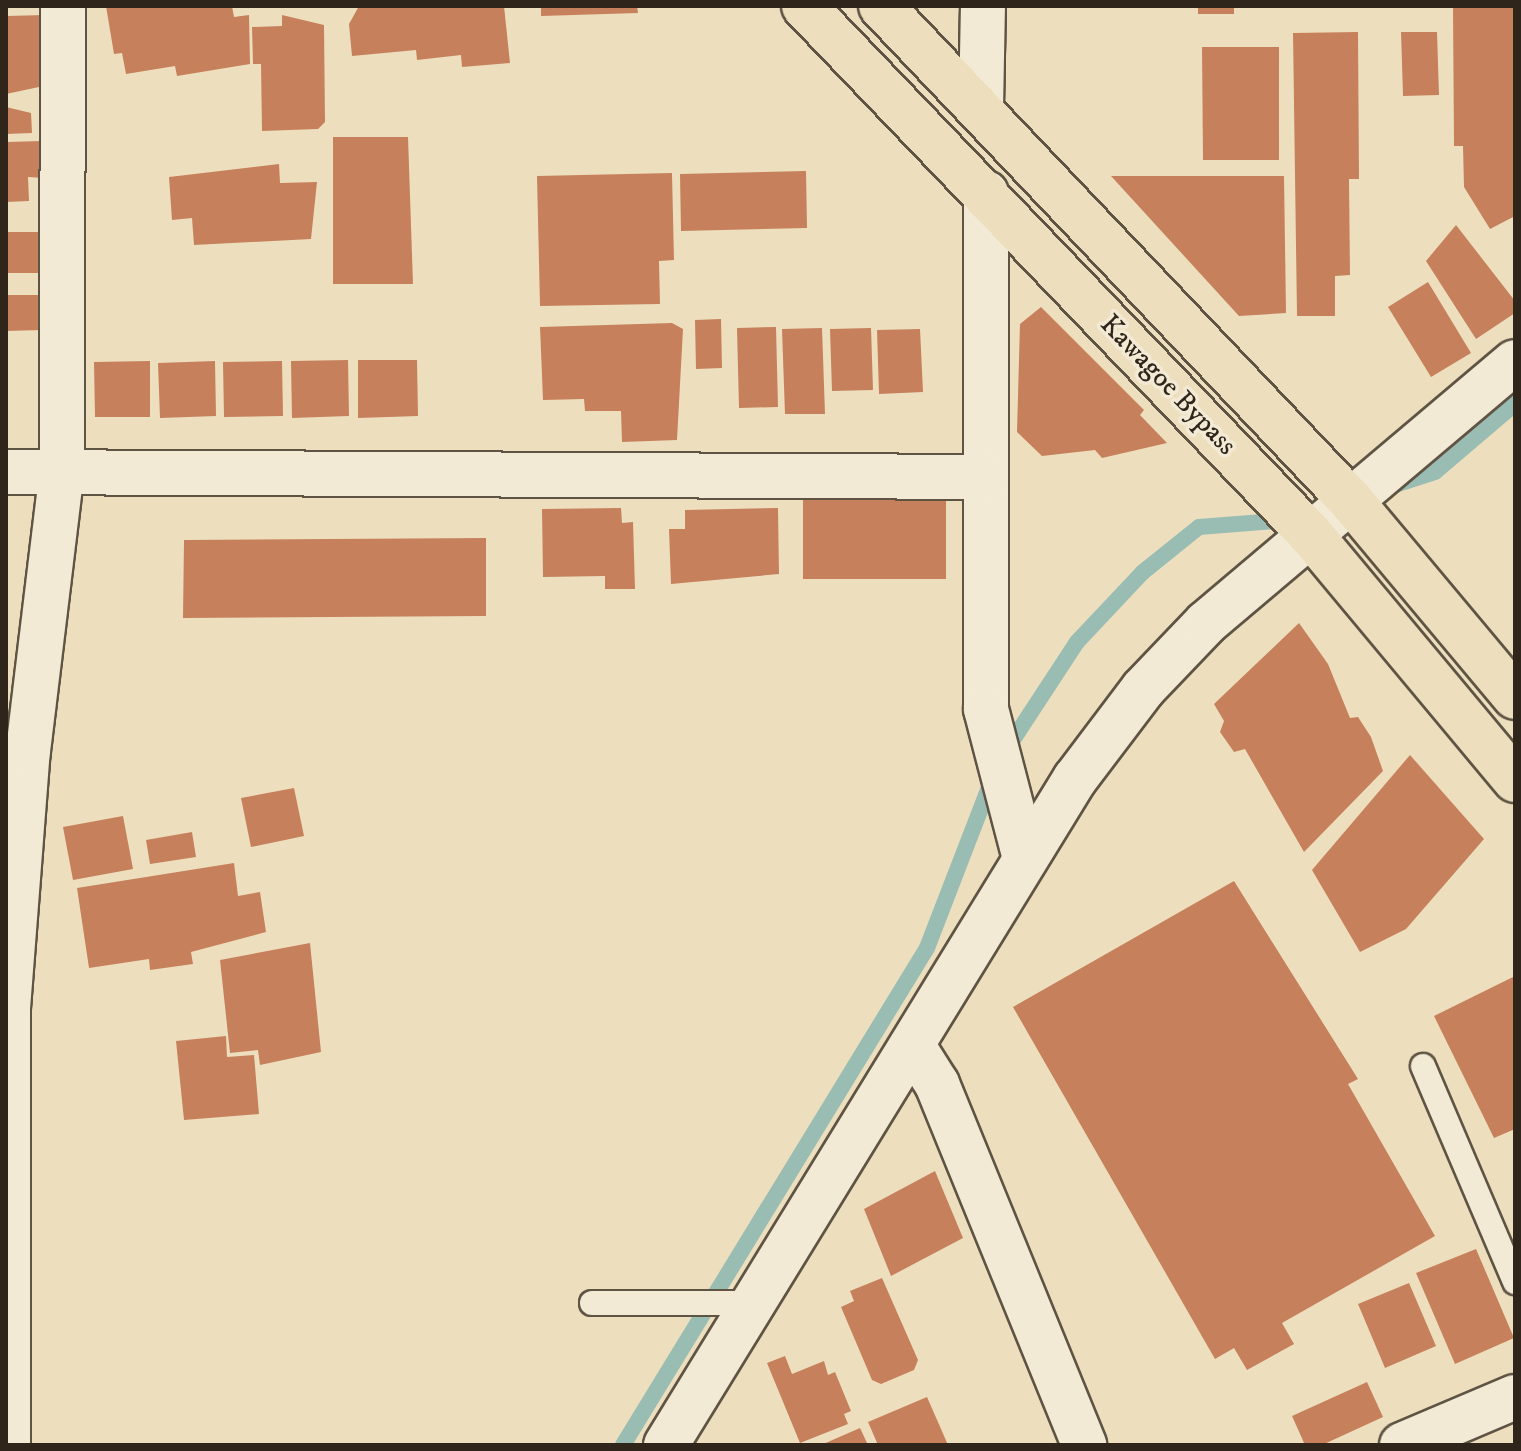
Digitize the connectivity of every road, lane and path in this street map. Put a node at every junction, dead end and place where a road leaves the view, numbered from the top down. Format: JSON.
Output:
{"nodes":[{"id":1,"x":63,"y":6,"type":"edge"},
{"id":2,"x":804,"y":6,"type":"edge"},
{"id":3,"x":881,"y":6,"type":"edge"},
{"id":4,"x":983,"y":6,"type":"edge"},
{"id":5,"x":981,"y":108,"type":"junction"},
{"id":6,"x":986,"y":193,"type":"junction"},
{"id":7,"x":1515,"y":362,"type":"edge"},
{"id":8,"x":62,"y":471,"type":"junction"},
{"id":9,"x":6,"y":472,"type":"edge"},
{"id":10,"x":986,"y":477,"type":"junction"},
{"id":11,"x":1352,"y":502,"type":"junction"},
{"id":12,"x":1311,"y":535,"type":"junction"},
{"id":13,"x":1515,"y":697,"type":"edge"},
{"id":14,"x":1515,"y":780,"type":"edge"},
{"id":15,"x":1025,"y":859,"type":"junction"},
{"id":16,"x":913,"y":1046,"type":"junction"},
{"id":17,"x":1423,"y":1066,"type":"dead end"},
{"id":18,"x":1515,"y":1282,"type":"edge"},
{"id":19,"x":592,"y":1303,"type":"dead end"},
{"id":20,"x":756,"y":1303,"type":"junction"},
{"id":21,"x":1515,"y":1397,"type":"edge"},
{"id":22,"x":8,"y":1445,"type":"edge"},
{"id":23,"x":666,"y":1445,"type":"edge"},
{"id":24,"x":1084,"y":1445,"type":"edge"},
{"id":25,"x":1402,"y":1445,"type":"edge"}],
"edges":[{"from":1,"to":8,"type":"street"},
{"from":2,"to":6,"type":"highway","name":"Kawagoe Bypass"},
{"from":3,"to":5,"type":"highway","name":"Kawagoe Bypass"},
{"from":4,"to":5,"type":"street"},
{"from":5,"to":11,"type":"highway","name":"Kawagoe Bypass"},
{"from":6,"to":10,"type":"street"},
{"from":6,"to":12,"type":"highway","name":"Kawagoe Bypass"},
{"from":7,"to":11,"type":"street"},
{"from":8,"to":9,"type":"street"},
{"from":8,"to":10,"type":"street"},
{"from":8,"to":22,"type":"street"},
{"from":10,"to":15,"type":"street"},
{"from":11,"to":12,"type":"street"},
{"from":11,"to":13,"type":"highway","name":"Kawagoe Bypass"},
{"from":12,"to":14,"type":"highway","name":"Kawagoe Bypass"},
{"from":12,"to":15,"type":"street"},
{"from":15,"to":16,"type":"street"},
{"from":16,"to":20,"type":"street"},
{"from":16,"to":24,"type":"street"},
{"from":17,"to":18,"type":"lane"},
{"from":19,"to":20,"type":"lane"},
{"from":20,"to":23,"type":"street"},
{"from":21,"to":25,"type":"street"}]}
